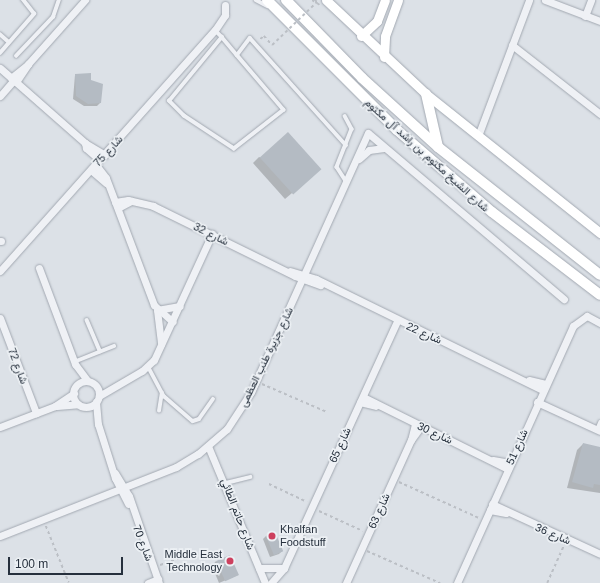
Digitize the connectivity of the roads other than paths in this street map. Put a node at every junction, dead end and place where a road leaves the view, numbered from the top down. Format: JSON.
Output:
{"nodes":[{"id":1,"x":22,"y":0,"type":"edge"},
{"id":2,"x":59,"y":0,"type":"edge"},
{"id":3,"x":85,"y":0,"type":"edge"},
{"id":4,"x":256,"y":0,"type":"edge"},
{"id":5,"x":267,"y":0,"type":"edge"},
{"id":6,"x":286,"y":0,"type":"edge"},
{"id":7,"x":385,"y":0,"type":"edge"},
{"id":8,"x":398,"y":0,"type":"edge"},
{"id":9,"x":529,"y":0,"type":"edge"},
{"id":10,"x":545,"y":0,"type":"edge"},
{"id":11,"x":591,"y":0,"type":"edge"},
{"id":12,"x":322,"y":1,"type":"edge"},
{"id":13,"x":225,"y":6,"type":"dead end"},
{"id":14,"x":277,"y":10,"type":"junction"},
{"id":15,"x":585,"y":16,"type":"junction"},
{"id":16,"x":600,"y":21,"type":"edge"},
{"id":17,"x":215,"y":30,"type":"junction"},
{"id":18,"x":0,"y":34,"type":"edge"},
{"id":19,"x":362,"y":36,"type":"junction"},
{"id":20,"x":222,"y":37,"type":"junction"},
{"id":21,"x":10,"y":42,"type":"junction"},
{"id":22,"x":512,"y":45,"type":"junction"},
{"id":23,"x":0,"y":53,"type":"edge"},
{"id":24,"x":237,"y":55,"type":"junction"},
{"id":25,"x":16,"y":56,"type":"dead end"},
{"id":26,"x":384,"y":57,"type":"junction"},
{"id":27,"x":0,"y":68,"type":"edge"},
{"id":28,"x":14,"y":80,"type":"junction"},
{"id":29,"x":426,"y":94,"type":"junction"},
{"id":30,"x":0,"y":96,"type":"edge"},
{"id":31,"x":600,"y":114,"type":"edge"},
{"id":32,"x":345,"y":116,"type":"dead end"},
{"id":33,"x":478,"y":136,"type":"junction"},
{"id":34,"x":346,"y":145,"type":"junction"},
{"id":35,"x":438,"y":147,"type":"junction"},
{"id":36,"x":384,"y":148,"type":"junction"},
{"id":37,"x":98,"y":162,"type":"junction"},
{"id":38,"x":357,"y":163,"type":"junction"},
{"id":39,"x":348,"y":183,"type":"junction"},
{"id":40,"x":116,"y":205,"type":"junction"},
{"id":41,"x":600,"y":233,"type":"edge"},
{"id":42,"x":212,"y":234,"type":"junction"},
{"id":43,"x":39,"y":268,"type":"dead end"},
{"id":44,"x":0,"y":271,"type":"edge"},
{"id":45,"x":600,"y":275,"type":"edge"},
{"id":46,"x":305,"y":278,"type":"junction"},
{"id":47,"x":600,"y":295,"type":"edge"},
{"id":48,"x":564,"y":299,"type":"dead end"},
{"id":49,"x":180,"y":306,"type":"junction"},
{"id":50,"x":157,"y":310,"type":"junction"},
{"id":51,"x":0,"y":318,"type":"edge"},
{"id":52,"x":87,"y":320,"type":"dead end"},
{"id":53,"x":397,"y":321,"type":"junction"},
{"id":54,"x":173,"y":322,"type":"junction"},
{"id":55,"x":600,"y":323,"type":"edge"},
{"id":56,"x":114,"y":346,"type":"dead end"},
{"id":57,"x":162,"y":347,"type":"junction"},
{"id":58,"x":100,"y":352,"type":"junction"},
{"id":59,"x":75,"y":363,"type":"junction"},
{"id":60,"x":148,"y":366,"type":"junction"},
{"id":61,"x":91,"y":383,"type":"junction"},
{"id":62,"x":117,"y":383,"type":"junction"},
{"id":63,"x":544,"y":387,"type":"junction"},
{"id":64,"x":75,"y":390,"type":"junction"},
{"id":65,"x":162,"y":393,"type":"junction"},
{"id":66,"x":98,"y":399,"type":"junction"},
{"id":67,"x":213,"y":399,"type":"dead end"},
{"id":68,"x":361,"y":399,"type":"junction"},
{"id":69,"x":537,"y":402,"type":"junction"},
{"id":70,"x":81,"y":405,"type":"junction"},
{"id":71,"x":55,"y":406,"type":"junction"},
{"id":72,"x":159,"y":411,"type":"dead end"},
{"id":73,"x":36,"y":414,"type":"junction"},
{"id":74,"x":98,"y":424,"type":"junction"},
{"id":75,"x":418,"y":425,"type":"junction"},
{"id":76,"x":0,"y":427,"type":"edge"},
{"id":77,"x":599,"y":428,"type":"edge"},
{"id":78,"x":208,"y":446,"type":"junction"},
{"id":79,"x":509,"y":466,"type":"junction"},
{"id":80,"x":250,"y":477,"type":"dead end"},
{"id":81,"x":226,"y":484,"type":"junction"},
{"id":82,"x":122,"y":488,"type":"junction"},
{"id":83,"x":491,"y":507,"type":"junction"},
{"id":84,"x":0,"y":534,"type":"edge"},
{"id":85,"x":600,"y":554,"type":"edge"},
{"id":86,"x":259,"y":568,"type":"junction"},
{"id":87,"x":283,"y":570,"type":"junction"},
{"id":88,"x":158,"y":581,"type":"edge"},
{"id":89,"x":148,"y":583,"type":"edge"},
{"id":90,"x":265,"y":583,"type":"edge"},
{"id":91,"x":271,"y":583,"type":"edge"},
{"id":92,"x":280,"y":583,"type":"edge"},
{"id":93,"x":346,"y":583,"type":"edge"},
{"id":94,"x":457,"y":583,"type":"edge"}],
"edges":[{"from":1,"to":21,"type":"lane"},
{"from":2,"to":25,"type":"lane"},
{"from":3,"to":28,"type":"street"},
{"from":4,"to":14,"type":"lane"},
{"from":5,"to":14,"type":"main road","name":"شارع الشيخ مكتوم بن راشد آل مكتوم"},
{"from":6,"to":35,"type":"main road","name":"شارع الشيخ مكتوم بن راشد آل مكتوم"},
{"from":7,"to":19,"type":"street"},
{"from":8,"to":26,"type":"street"},
{"from":9,"to":22,"type":"street"},
{"from":10,"to":15,"type":"street"},
{"from":11,"to":15,"type":"street"},
{"from":12,"to":19,"type":"street"},
{"from":13,"to":17,"type":"street","name":"شارع 75"},
{"from":14,"to":47,"type":"main road","name":"شارع الشيخ مكتوم بن راشد آل مكتوم"},
{"from":15,"to":16,"type":"street"},
{"from":17,"to":20,"type":"lane"},
{"from":17,"to":37,"type":"street","name":"شارع 75"},
{"from":18,"to":21,"type":"lane"},
{"from":19,"to":26,"type":"street"},
{"from":20,"to":24,"type":"lane"},
{"from":20,"to":24,"type":"lane"},
{"from":21,"to":23,"type":"lane"},
{"from":22,"to":31,"type":"street"},
{"from":22,"to":33,"type":"street"},
{"from":24,"to":34,"type":"lane"},
{"from":26,"to":29,"type":"street"},
{"from":27,"to":28,"type":"street"},
{"from":28,"to":30,"type":"street"},
{"from":28,"to":37,"type":"street"},
{"from":29,"to":33,"type":"street"},
{"from":29,"to":35,"type":"main road"},
{"from":32,"to":34,"type":"lane"},
{"from":33,"to":41,"type":"street"},
{"from":34,"to":39,"type":"lane"},
{"from":35,"to":45,"type":"main road","name":"شارع الشيخ مكتوم بن راشد آل مكتوم"},
{"from":36,"to":38,"type":"street","name":"شارع جزيرة طنب العظمى"},
{"from":36,"to":38,"type":"street","name":"شارع جزيرة طنب العظمى"},
{"from":36,"to":48,"type":"street"},
{"from":37,"to":40,"type":"street"},
{"from":37,"to":44,"type":"street","name":"شارع 75"},
{"from":38,"to":39,"type":"street","name":"شارع جزيرة طنب العظمى"},
{"from":39,"to":46,"type":"street","name":"شارع جزيرة طنب العظمى"},
{"from":40,"to":42,"type":"street","name":"شارع 32"},
{"from":40,"to":50,"type":"street"},
{"from":42,"to":46,"type":"street","name":"شارع 32"},
{"from":42,"to":49,"type":"street"},
{"from":43,"to":59,"type":"street"},
{"from":46,"to":53,"type":"street","name":"شارع 22"},
{"from":46,"to":78,"type":"street","name":"شارع جزيرة طنب العظمى"},
{"from":49,"to":50,"type":"street"},
{"from":49,"to":54,"type":"street"},
{"from":50,"to":54,"type":"street"},
{"from":50,"to":57,"type":"street"},
{"from":51,"to":73,"type":"street","name":"شارع 72"},
{"from":52,"to":58,"type":"lane"},
{"from":53,"to":63,"type":"street","name":"شارع 22"},
{"from":53,"to":68,"type":"street","name":"شارع 65"},
{"from":54,"to":57,"type":"street"},
{"from":55,"to":63,"type":"street","name":"شارع 51"},
{"from":56,"to":58,"type":"lane"},
{"from":57,"to":60,"type":"street"},
{"from":58,"to":59,"type":"lane"},
{"from":59,"to":61,"type":"street","name":"شارع 70"},
{"from":59,"to":64,"type":"street","name":"شارع 70"},
{"from":60,"to":62,"type":"street"},
{"from":60,"to":65,"type":"lane"},
{"from":61,"to":62,"type":"street"},
{"from":61,"to":64,"type":"street"},
{"from":61,"to":66,"type":"street","name":"شارع 70"},
{"from":62,"to":66,"type":"street"},
{"from":63,"to":69,"type":"street","name":"شارع 51"},
{"from":64,"to":70,"type":"street","name":"شارع 70"},
{"from":64,"to":71,"type":"street"},
{"from":65,"to":67,"type":"lane"},
{"from":65,"to":72,"type":"lane"},
{"from":66,"to":70,"type":"street"},
{"from":66,"to":74,"type":"street","name":"شارع 70"},
{"from":68,"to":75,"type":"street","name":"شارع 30"},
{"from":68,"to":87,"type":"street","name":"شارع 65"},
{"from":69,"to":77,"type":"street"},
{"from":69,"to":79,"type":"street","name":"شارع 51"},
{"from":70,"to":71,"type":"street"},
{"from":70,"to":74,"type":"street","name":"شارع 70"},
{"from":71,"to":73,"type":"street"},
{"from":73,"to":76,"type":"street"},
{"from":74,"to":82,"type":"street","name":"شارع 70"},
{"from":75,"to":79,"type":"street","name":"شارع 30"},
{"from":75,"to":93,"type":"street","name":"شارع 63"},
{"from":78,"to":81,"type":"street","name":"شارع حاتم الطائي"},
{"from":78,"to":82,"type":"street","name":"شارع جزيرة طنب العظمى"},
{"from":79,"to":83,"type":"street","name":"شارع 51"},
{"from":80,"to":81,"type":"lane"},
{"from":81,"to":86,"type":"street","name":"شارع حاتم الطائي"},
{"from":82,"to":84,"type":"street","name":"شارع جزيرة طنب العظمى"},
{"from":82,"to":88,"type":"street","name":"شارع 70"},
{"from":83,"to":85,"type":"street","name":"شارع 36"},
{"from":83,"to":94,"type":"street","name":"شارع 51"},
{"from":86,"to":87,"type":"street"},
{"from":86,"to":90,"type":"street","name":"شارع حاتم الطائي"},
{"from":87,"to":91,"type":"street","name":"شارع 65"},
{"from":87,"to":92,"type":"street","name":"شارع 65"},
{"from":88,"to":89,"type":"street"}]}
